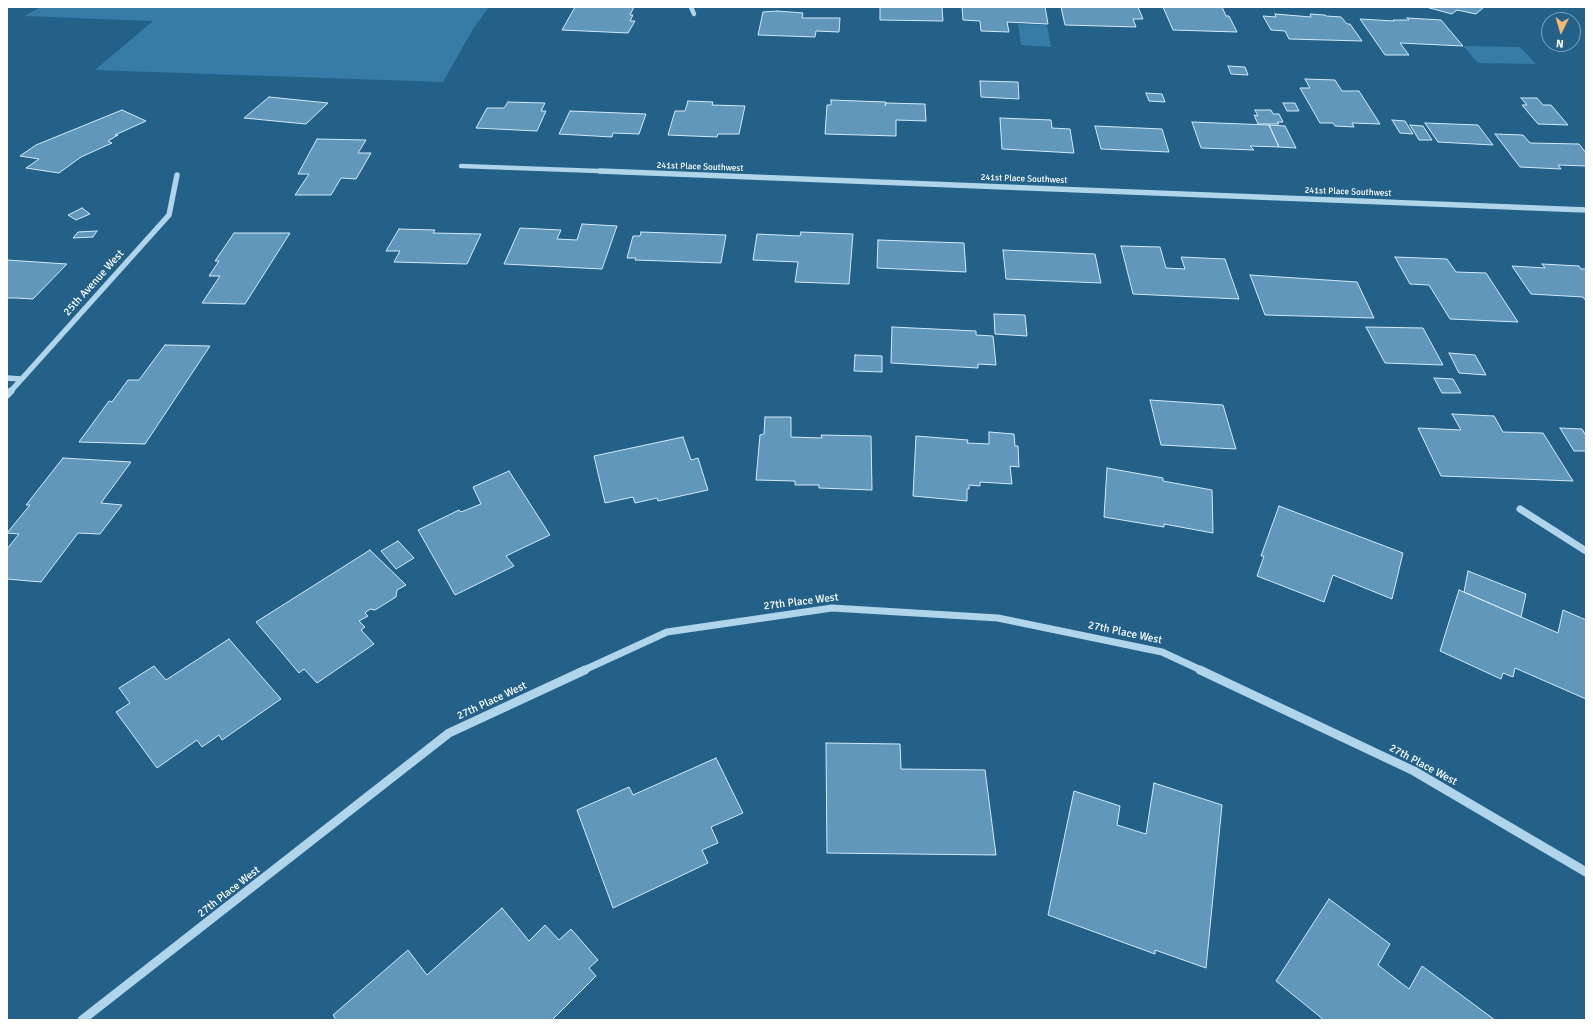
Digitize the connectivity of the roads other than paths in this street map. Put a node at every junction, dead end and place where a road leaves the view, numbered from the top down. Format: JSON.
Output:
{"nodes":[{"id":1,"x":691,"y":7,"type":"edge"},
{"id":2,"x":694,"y":14,"type":"dead end"},
{"id":3,"x":461,"y":166,"type":"dead end"},
{"id":4,"x":177,"y":175,"type":"dead end"},
{"id":5,"x":1586,"y":210,"type":"edge"},
{"id":6,"x":7,"y":378,"type":"edge"},
{"id":7,"x":22,"y":378,"type":"junction"},
{"id":8,"x":7,"y":395,"type":"edge"},
{"id":9,"x":1520,"y":509,"type":"dead end"},
{"id":10,"x":1586,"y":551,"type":"edge"},
{"id":11,"x":1586,"y":872,"type":"edge"},
{"id":12,"x":82,"y":1020,"type":"edge"}],
"edges":[{"from":1,"to":2,"type":"street"},
{"from":3,"to":5,"type":"street","name":"241st Place Southwest"},
{"from":4,"to":7,"type":"street","name":"25th Avenue West"},
{"from":6,"to":7,"type":"street"},
{"from":7,"to":8,"type":"street","name":"25th Avenue West"},
{"from":9,"to":10,"type":"street"},
{"from":11,"to":12,"type":"street","name":"27th Place West"}]}
